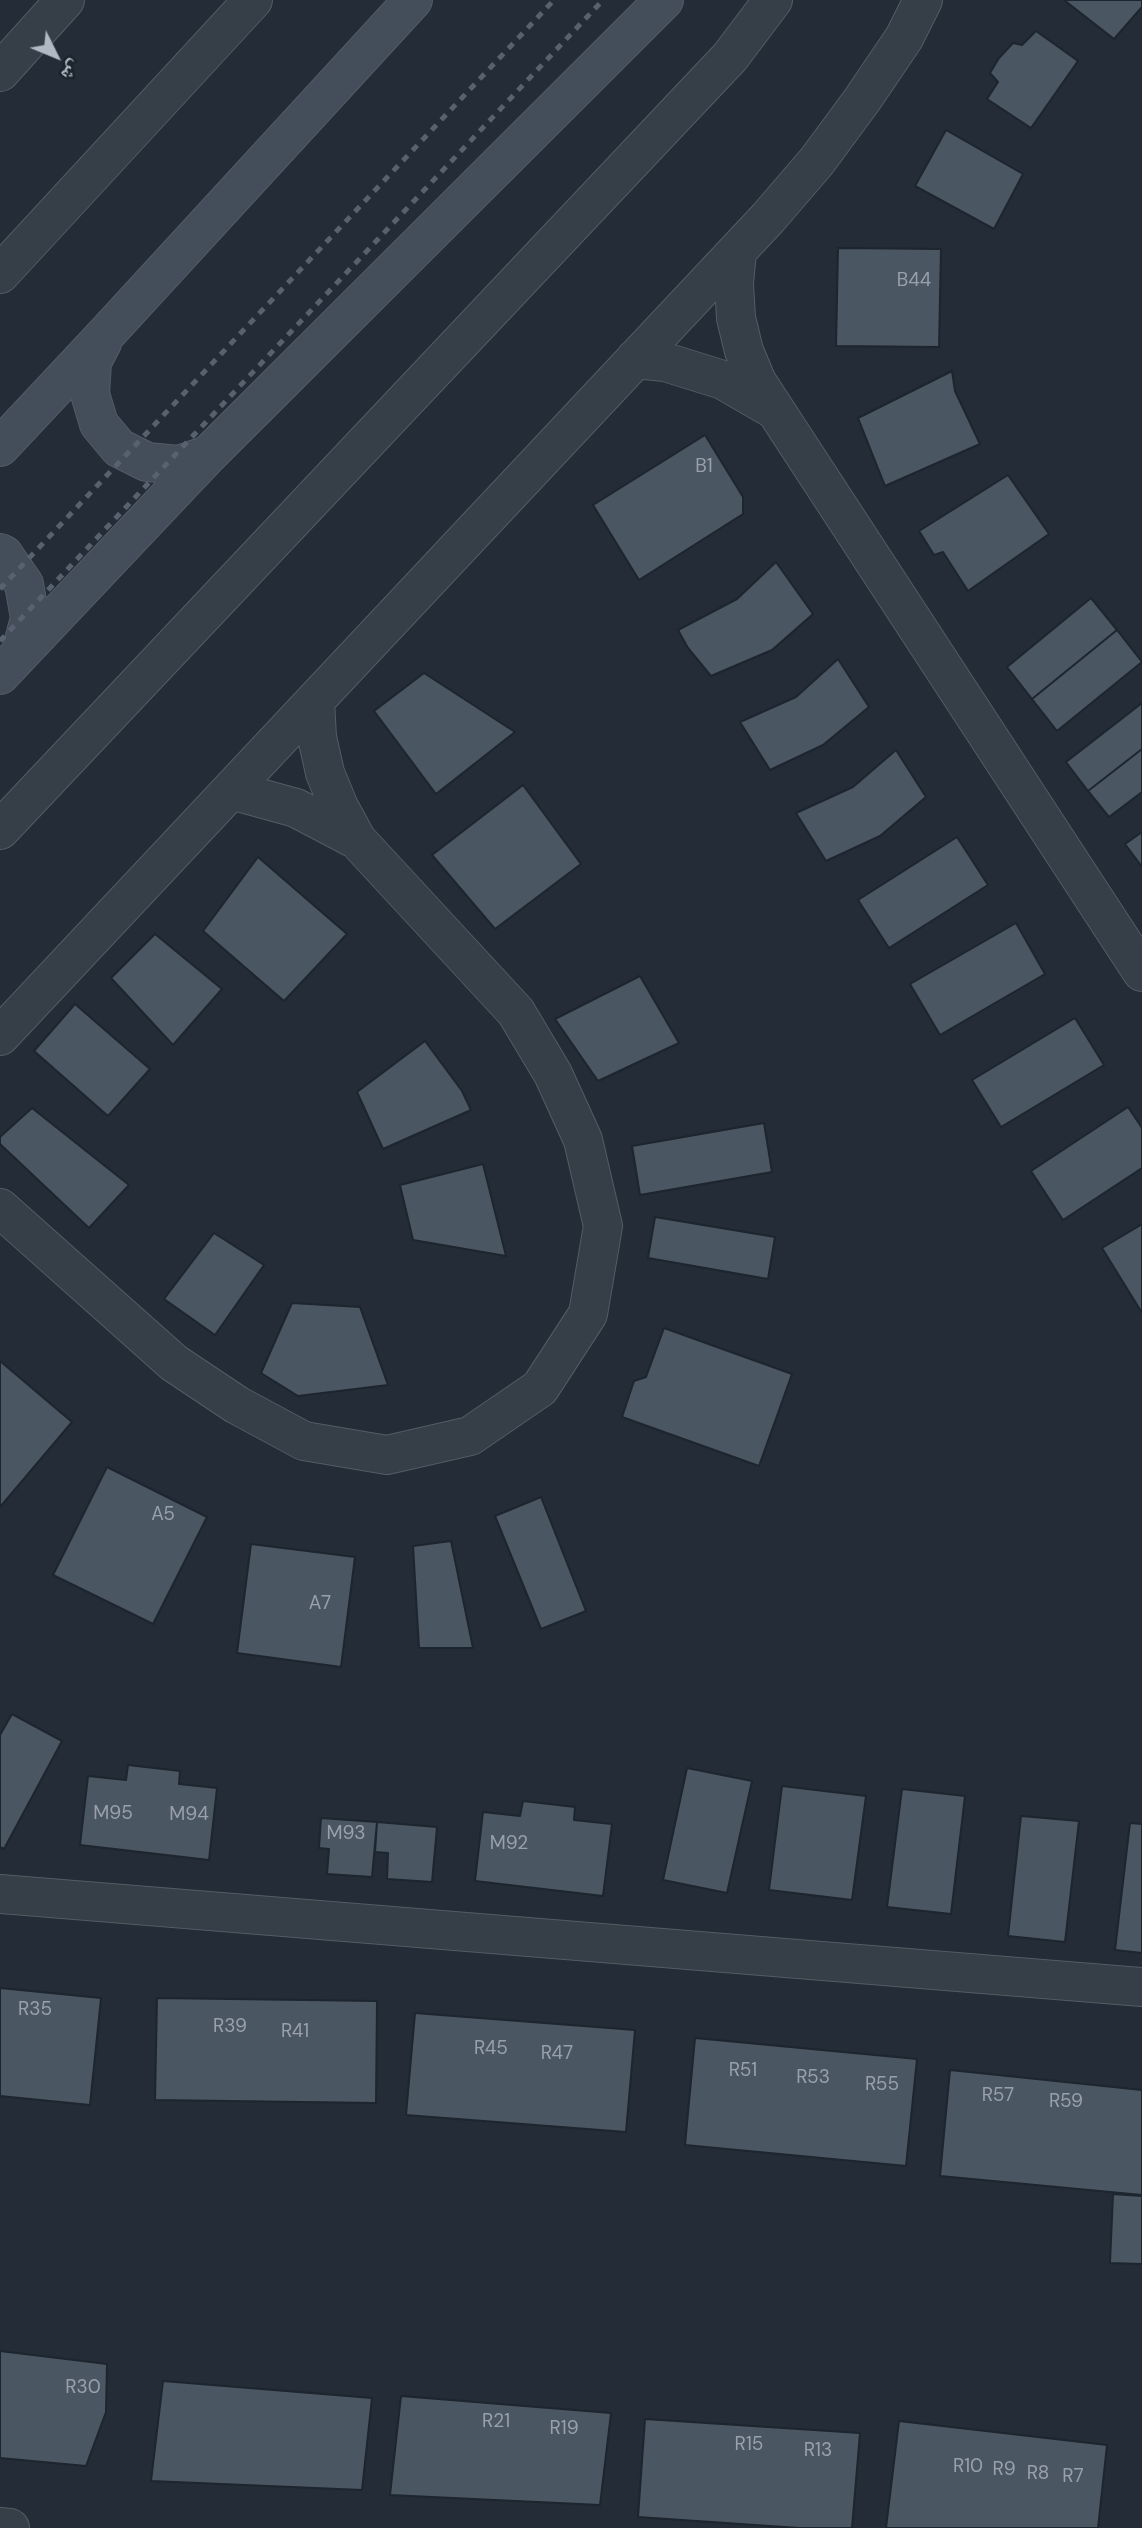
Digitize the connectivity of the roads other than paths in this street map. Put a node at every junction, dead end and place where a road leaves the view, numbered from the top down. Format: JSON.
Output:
{"nodes":[{"id":1,"x":65,"y":0,"type":"edge"},
{"id":2,"x":253,"y":0,"type":"edge"},
{"id":3,"x":412,"y":0,"type":"edge"},
{"id":4,"x":664,"y":0,"type":"edge"},
{"id":5,"x":773,"y":0,"type":"edge"},
{"id":6,"x":923,"y":0,"type":"edge"},
{"id":7,"x":0,"y":72,"type":"edge"},
{"id":8,"x":737,"y":251,"type":"junction"},
{"id":9,"x":0,"y":274,"type":"edge"},
{"id":10,"x":106,"y":334,"type":"junction"},
{"id":11,"x":635,"y":359,"type":"junction"},
{"id":12,"x":775,"y":410,"type":"junction"},
{"id":13,"x":0,"y":447,"type":"edge"},
{"id":14,"x":208,"y":455,"type":"junction"},
{"id":15,"x":0,"y":553,"type":"edge"},
{"id":16,"x":10,"y":663,"type":"edge"},
{"id":17,"x":315,"y":701,"type":"junction"},
{"id":18,"x":231,"y":790,"type":"junction"},
{"id":19,"x":0,"y":830,"type":"edge"},
{"id":20,"x":357,"y":840,"type":"junction"},
{"id":21,"x":1142,"y":972,"type":"edge"},
{"id":22,"x":0,"y":1036,"type":"edge"},
{"id":23,"x":2,"y":1207,"type":"edge"},
{"id":24,"x":0,"y":1894,"type":"edge"},
{"id":25,"x":1142,"y":1987,"type":"edge"},
{"id":26,"x":0,"y":2527,"type":"edge"},
{"id":27,"x":10,"y":2528,"type":"edge"}],
"edges":[{"from":1,"to":7,"type":"street"},
{"from":2,"to":9,"type":"street"},
{"from":3,"to":10,"type":"main road"},
{"from":4,"to":14,"type":"main road"},
{"from":5,"to":19,"type":"street"},
{"from":6,"to":8,"type":"street"},
{"from":8,"to":11,"type":"street"},
{"from":8,"to":12,"type":"street"},
{"from":10,"to":13,"type":"main road"},
{"from":10,"to":14,"type":"main road"},
{"from":11,"to":12,"type":"street"},
{"from":11,"to":17,"type":"street"},
{"from":12,"to":21,"type":"street"},
{"from":14,"to":16,"type":"main road"},
{"from":15,"to":16,"type":"main road"},
{"from":17,"to":18,"type":"street"},
{"from":17,"to":20,"type":"street"},
{"from":18,"to":20,"type":"street"},
{"from":18,"to":22,"type":"street"},
{"from":20,"to":23,"type":"street"},
{"from":24,"to":25,"type":"street"},
{"from":26,"to":27,"type":"street"}]}
